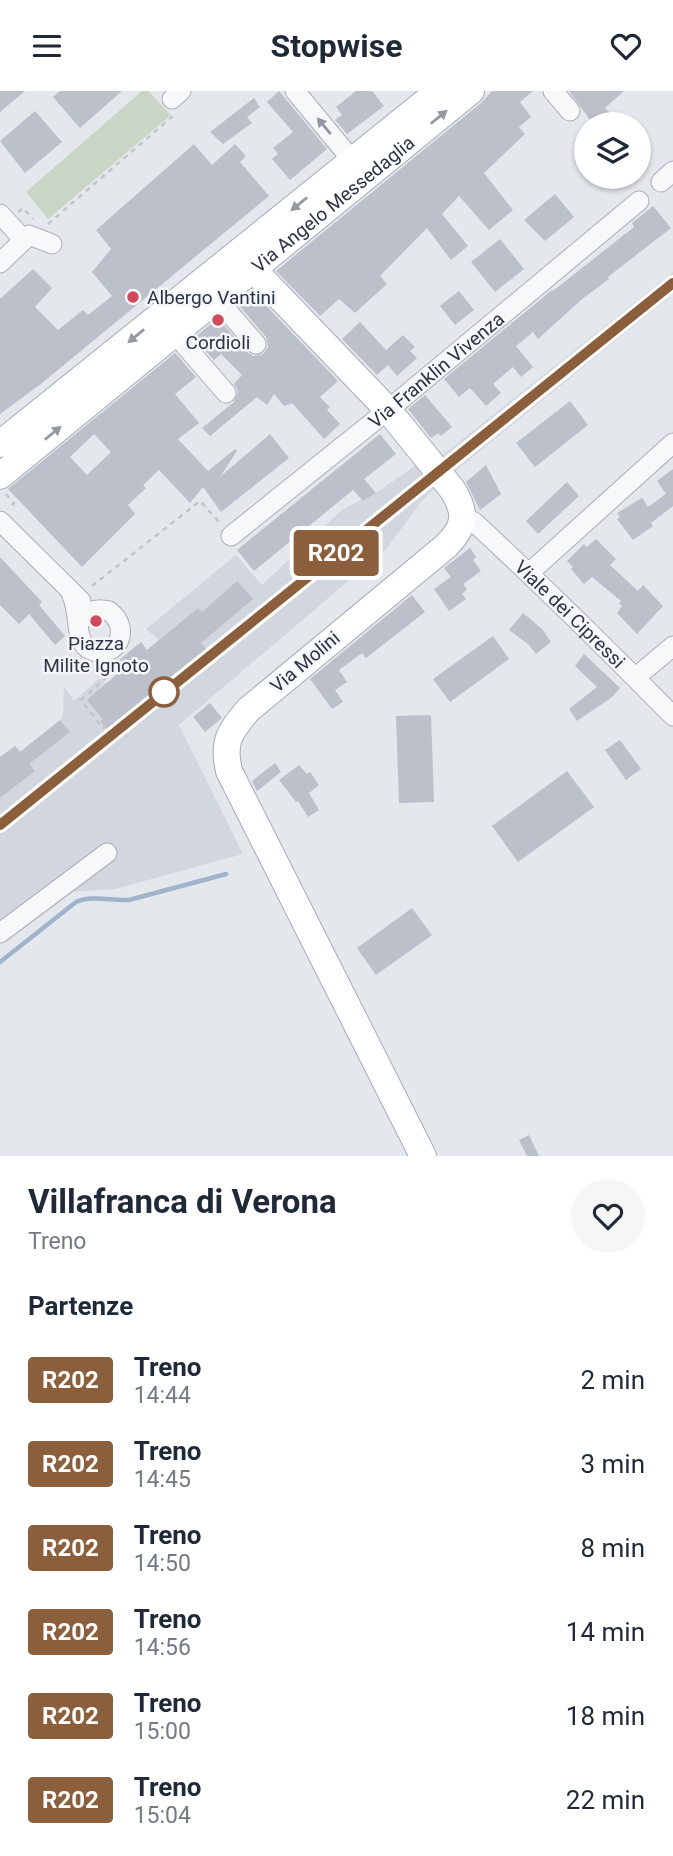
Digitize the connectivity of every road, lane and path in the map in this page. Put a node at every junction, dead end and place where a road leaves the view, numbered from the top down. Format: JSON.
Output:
{"nodes":[{"id":1,"x":295,"y":91,"type":"edge"},
{"id":2,"x":439,"y":91,"type":"edge"},
{"id":3,"x":471,"y":91,"type":"edge"},
{"id":4,"x":553,"y":91,"type":"edge"},
{"id":5,"x":177,"y":101,"type":"edge"},
{"id":6,"x":570,"y":111,"type":"dead end"},
{"id":7,"x":359,"y":169,"type":"junction"},
{"id":8,"x":639,"y":201,"type":"dead end"},
{"id":9,"x":4,"y":218,"type":"edge"},
{"id":10,"x":36,"y":222,"type":"dead end"},
{"id":11,"x":47,"y":236,"type":"joint"},
{"id":12,"x":24,"y":240,"type":"junction"},
{"id":13,"x":227,"y":262,"type":"junction"},
{"id":14,"x":0,"y":263,"type":"edge"},
{"id":15,"x":253,"y":269,"type":"junction"},
{"id":16,"x":217,"y":299,"type":"junction"},
{"id":17,"x":174,"y":334,"type":"junction"},
{"id":18,"x":256,"y":344,"type":"dead end"},
{"id":19,"x":226,"y":393,"type":"dead end"},
{"id":20,"x":388,"y":410,"type":"junction"},
{"id":21,"x":673,"y":443,"type":"edge"},
{"id":22,"x":0,"y":444,"type":"edge"},
{"id":23,"x":0,"y":476,"type":"edge"},
{"id":24,"x":463,"y":517,"type":"junction"},
{"id":25,"x":0,"y":521,"type":"edge"},
{"id":26,"x":231,"y":535,"type":"joint"},
{"id":27,"x":529,"y":573,"type":"junction"},
{"id":28,"x":92,"y":586,"type":"dead end"},
{"id":29,"x":72,"y":596,"type":"junction"},
{"id":30,"x":102,"y":609,"type":"junction"},
{"id":31,"x":79,"y":623,"type":"junction"},
{"id":32,"x":673,"y":646,"type":"edge"},
{"id":33,"x":103,"y":652,"type":"junction"},
{"id":34,"x":636,"y":677,"type":"junction"},
{"id":35,"x":673,"y":716,"type":"edge"},
{"id":36,"x":127,"y":737,"type":"dead end"},
{"id":37,"x":107,"y":853,"type":"dead end"},
{"id":38,"x":0,"y":933,"type":"edge"},
{"id":39,"x":423,"y":1156,"type":"edge"}],
"edges":[{"from":7,"to":1,"type":"street","one_way":true},
{"from":2,"to":7,"type":"main road","name":"Via Angelo Messedaglia"},
{"from":7,"to":3,"type":"main road","name":"Via Angelo Messedaglia","one_way":true},
{"from":4,"to":6,"type":"street"},
{"from":5,"to":11,"type":"path"},
{"from":7,"to":13,"type":"main road","name":"Via Angelo Messedaglia","one_way":true},
{"from":7,"to":15,"type":"main road","name":"Via Angelo Messedaglia"},
{"from":8,"to":20,"type":"street","name":"Via Franklin Vivenza"},
{"from":9,"to":10,"type":"path"},
{"from":9,"to":12,"type":"street"},
{"from":11,"to":12,"type":"street"},
{"from":12,"to":14,"type":"street"},
{"from":13,"to":15,"type":"main road"},
{"from":13,"to":22,"type":"main road","name":"Via Angelo Messedaglia","one_way":true},
{"from":15,"to":16,"type":"main road","name":"Via Angelo Messedaglia"},
{"from":15,"to":20,"type":"main road"},
{"from":16,"to":17,"type":"main road","name":"Via Angelo Messedaglia"},
{"from":16,"to":18,"type":"street"},
{"from":17,"to":19,"type":"street"},
{"from":23,"to":17,"type":"main road","name":"Via Angelo Messedaglia","one_way":true},
{"from":20,"to":24,"type":"main road"},
{"from":20,"to":26,"type":"street","name":"Via Franklin Vivenza"},
{"from":21,"to":27,"type":"street"},
{"from":24,"to":27,"type":"street","name":"Viale dei Cipressi"},
{"from":24,"to":39,"type":"main road","name":"Via Molini"},
{"from":25,"to":29,"type":"street"},
{"from":26,"to":28,"type":"path"},
{"from":27,"to":34,"type":"street","name":"Viale dei Cipressi"},
{"from":29,"to":30,"type":"street"},
{"from":29,"to":31,"type":"street"},
{"from":30,"to":31,"type":"street"},
{"from":30,"to":33,"type":"street"},
{"from":31,"to":33,"type":"street"},
{"from":32,"to":34,"type":"street"},
{"from":33,"to":36,"type":"path"},
{"from":34,"to":35,"type":"street","name":"Viale dei Cipressi"},
{"from":37,"to":38,"type":"street"}]}
